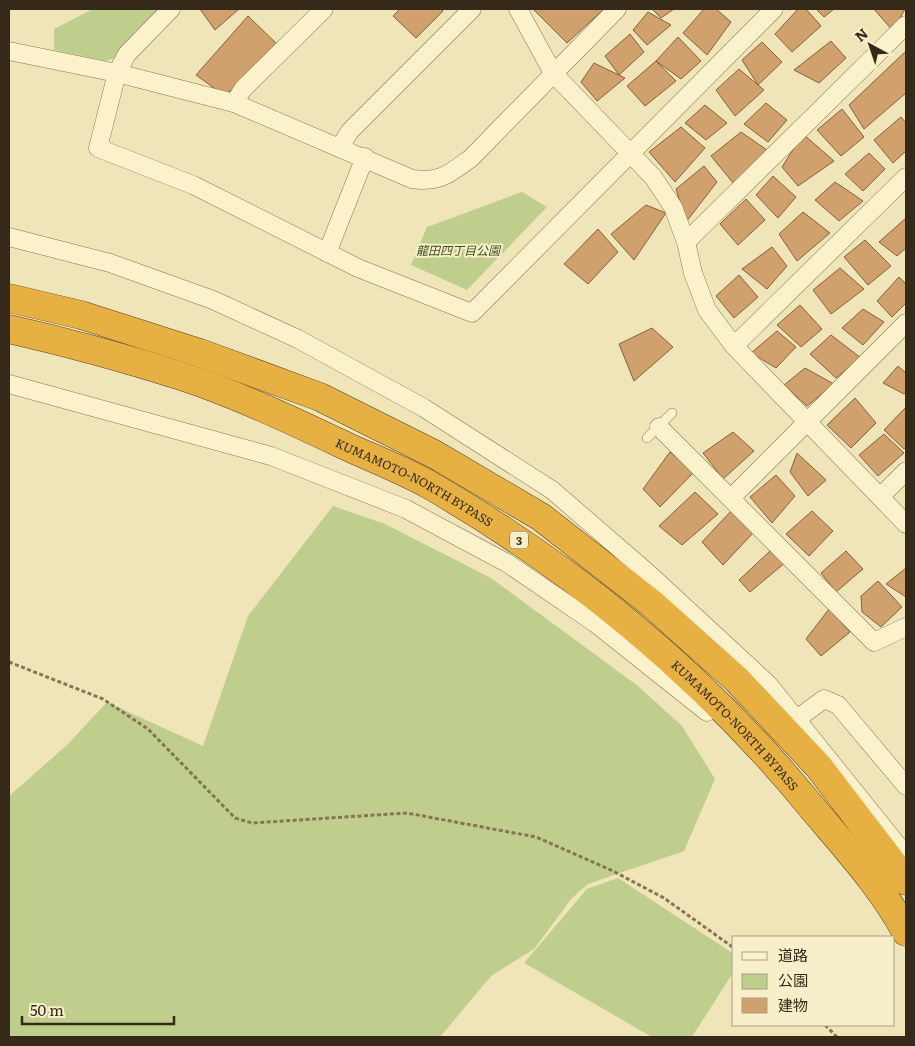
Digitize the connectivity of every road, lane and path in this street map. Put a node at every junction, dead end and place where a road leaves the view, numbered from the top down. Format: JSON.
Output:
{"nodes":[{"id":1,"x":171,"y":9,"type":"edge"},
{"id":2,"x":324,"y":9,"type":"edge"},
{"id":3,"x":472,"y":9,"type":"edge"},
{"id":4,"x":518,"y":9,"type":"edge"},
{"id":5,"x":617,"y":9,"type":"edge"},
{"id":6,"x":774,"y":9,"type":"edge"},
{"id":7,"x":906,"y":25,"type":"edge"},
{"id":8,"x":9,"y":51,"type":"edge"},
{"id":9,"x":116,"y":73,"type":"junction"},
{"id":10,"x":553,"y":73,"type":"junction"},
{"id":11,"x":234,"y":103,"type":"junction"},
{"id":12,"x":340,"y":147,"type":"junction"},
{"id":13,"x":629,"y":153,"type":"junction"},
{"id":14,"x":364,"y":157,"type":"junction"},
{"id":15,"x":906,"y":177,"type":"edge"},
{"id":16,"x":9,"y":237,"type":"edge"},
{"id":17,"x":686,"y":242,"type":"junction"},
{"id":18,"x":327,"y":253,"type":"junction"},
{"id":19,"x":9,"y":298,"type":"edge"},
{"id":20,"x":906,"y":323,"type":"edge"},
{"id":21,"x":9,"y":329,"type":"edge"},
{"id":22,"x":734,"y":346,"type":"junction"},
{"id":23,"x":9,"y":384,"type":"edge"},
{"id":24,"x":672,"y":413,"type":"dead end"},
{"id":25,"x":807,"y":422,"type":"junction"},
{"id":26,"x":653,"y":433,"type":"joint"},
{"id":27,"x":906,"y":472,"type":"edge"},
{"id":28,"x":880,"y":497,"type":"junction"},
{"id":29,"x":731,"y":498,"type":"junction"},
{"id":30,"x":906,"y":524,"type":"edge"},
{"id":31,"x":906,"y":627,"type":"edge"},
{"id":32,"x":9,"y":662,"type":"edge"},
{"id":33,"x":797,"y":719,"type":"junction"},
{"id":34,"x":906,"y":786,"type":"edge"},
{"id":35,"x":906,"y":860,"type":"edge"},
{"id":36,"x":859,"y":865,"type":"junction"},
{"id":37,"x":906,"y":881,"type":"edge"},
{"id":38,"x":906,"y":932,"type":"edge"},
{"id":39,"x":732,"y":947,"type":"edge"},
{"id":40,"x":826,"y":1026,"type":"edge"},
{"id":41,"x":837,"y":1037,"type":"edge"}],
"edges":[{"from":1,"to":9,"type":"street"},
{"from":2,"to":11,"type":"street"},
{"from":3,"to":12,"type":"street"},
{"from":4,"to":10,"type":"street"},
{"from":5,"to":10,"type":"street"},
{"from":6,"to":13,"type":"street"},
{"from":7,"to":17,"type":"street"},
{"from":8,"to":9,"type":"street"},
{"from":9,"to":11,"type":"street"},
{"from":9,"to":18,"type":"street"},
{"from":10,"to":13,"type":"street"},
{"from":10,"to":14,"type":"street"},
{"from":11,"to":12,"type":"street"},
{"from":12,"to":14,"type":"street"},
{"from":13,"to":17,"type":"street"},
{"from":13,"to":18,"type":"street"},
{"from":14,"to":18,"type":"street"},
{"from":15,"to":22,"type":"street"},
{"from":16,"to":33,"type":"street"},
{"from":17,"to":22,"type":"street"},
{"from":19,"to":37,"type":"highway"},
{"from":20,"to":25,"type":"street"},
{"from":21,"to":36,"type":"highway","name":"KUMAMOTO-NORTH BYPASS","number":"3"},
{"from":22,"to":25,"type":"street"},
{"from":23,"to":36,"type":"street"},
{"from":24,"to":26,"type":"lane"},
{"from":25,"to":28,"type":"street"},
{"from":25,"to":29,"type":"street"},
{"from":26,"to":29,"type":"street"},
{"from":27,"to":28,"type":"street"},
{"from":28,"to":30,"type":"street"},
{"from":29,"to":31,"type":"street"},
{"from":32,"to":39,"type":"path"},
{"from":33,"to":34,"type":"street"},
{"from":33,"to":35,"type":"street"},
{"from":36,"to":38,"type":"highway","name":"KUMAMOTO-NORTH BYPASS","number":"3"},
{"from":40,"to":41,"type":"path"}]}
